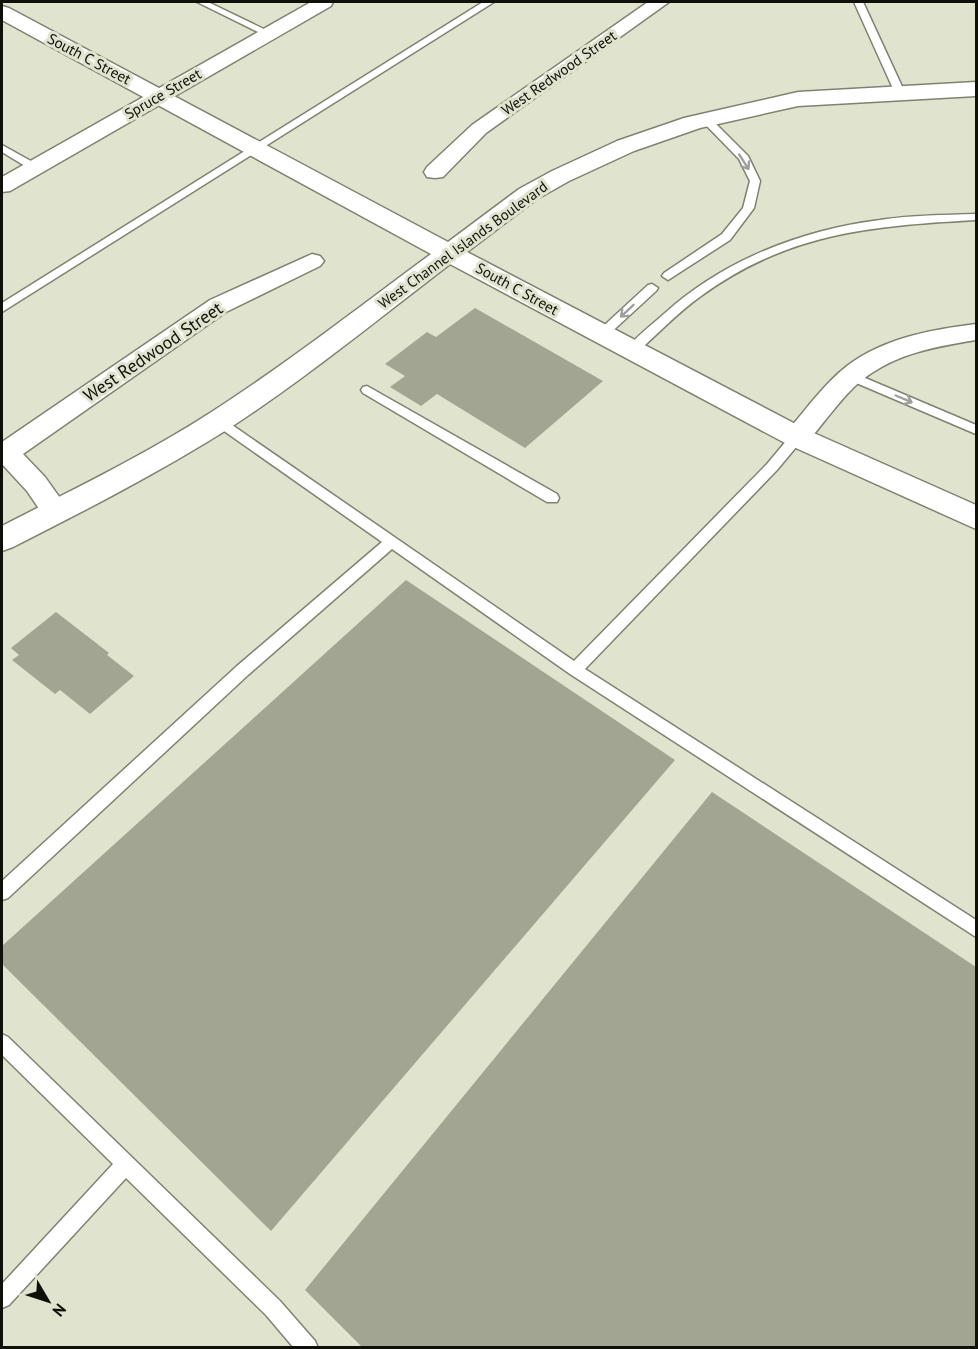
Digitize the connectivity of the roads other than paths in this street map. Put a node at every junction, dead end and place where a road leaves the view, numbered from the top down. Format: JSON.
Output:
{"nodes":[{"id":1,"x":202,"y":2,"type":"edge"},
{"id":2,"x":324,"y":2,"type":"edge"},
{"id":3,"x":489,"y":2,"type":"edge"},
{"id":4,"x":660,"y":2,"type":"edge"},
{"id":5,"x":858,"y":2,"type":"edge"},
{"id":6,"x":2,"y":12,"type":"edge"},
{"id":7,"x":269,"y":34,"type":"junction"},
{"id":8,"x":976,"y":89,"type":"edge"},
{"id":9,"x":900,"y":93,"type":"junction"},
{"id":10,"x":160,"y":96,"type":"junction"},
{"id":11,"x":705,"y":119,"type":"junction"},
{"id":12,"x":2,"y":148,"type":"edge"},
{"id":13,"x":255,"y":148,"type":"junction"},
{"id":14,"x":34,"y":167,"type":"junction"},
{"id":15,"x":435,"y":172,"type":"dead end"},
{"id":16,"x":2,"y":186,"type":"edge"},
{"id":17,"x":976,"y":217,"type":"edge"},
{"id":18,"x":450,"y":252,"type":"junction"},
{"id":19,"x":312,"y":261,"type":"dead end"},
{"id":20,"x":668,"y":276,"type":"dead end"},
{"id":21,"x":652,"y":288,"type":"dead end"},
{"id":22,"x":2,"y":308,"type":"edge"},
{"id":23,"x":976,"y":332,"type":"edge"},
{"id":24,"x":602,"y":335,"type":"junction"},
{"id":25,"x":631,"y":351,"type":"junction"},
{"id":26,"x":851,"y":376,"type":"junction"},
{"id":27,"x":367,"y":390,"type":"dead end"},
{"id":28,"x":219,"y":421,"type":"junction"},
{"id":29,"x":976,"y":430,"type":"edge"},
{"id":30,"x":797,"y":437,"type":"junction"},
{"id":31,"x":4,"y":454,"type":"edge"},
{"id":32,"x":552,"y":498,"type":"dead end"},
{"id":33,"x":56,"y":512,"type":"junction"},
{"id":34,"x":976,"y":518,"type":"edge"},
{"id":35,"x":2,"y":539,"type":"edge"},
{"id":36,"x":391,"y":542,"type":"junction"},
{"id":37,"x":575,"y":670,"type":"junction"},
{"id":38,"x":2,"y":892,"type":"edge"},
{"id":39,"x":976,"y":929,"type":"edge"},
{"id":40,"x":2,"y":1043,"type":"edge"},
{"id":41,"x":126,"y":1164,"type":"junction"},
{"id":42,"x":2,"y":1298,"type":"edge"},
{"id":43,"x":308,"y":1347,"type":"edge"}],
"edges":[{"from":1,"to":7,"type":"lane"},
{"from":2,"to":7,"type":"street","name":"Spruce Street"},
{"from":3,"to":13,"type":"lane"},
{"from":4,"to":15,"type":"street","name":"West Redwood Street"},
{"from":5,"to":9,"type":"lane"},
{"from":6,"to":10,"type":"street","name":"South C Street"},
{"from":7,"to":10,"type":"street","name":"Spruce Street"},
{"from":8,"to":9,"type":"street","name":"West Channel Islands Boulevard"},
{"from":9,"to":11,"type":"street","name":"West Channel Islands Boulevard"},
{"from":10,"to":13,"type":"street","name":"South C Street"},
{"from":10,"to":14,"type":"street","name":"Spruce Street"},
{"from":11,"to":18,"type":"street","name":"West Channel Islands Boulevard"},
{"from":11,"to":20,"type":"lane","one_way":true},
{"from":12,"to":14,"type":"lane"},
{"from":13,"to":18,"type":"street","name":"South C Street"},
{"from":13,"to":22,"type":"lane"},
{"from":14,"to":16,"type":"street","name":"Spruce Street"},
{"from":17,"to":25,"type":"lane"},
{"from":18,"to":24,"type":"street","name":"South C Street"},
{"from":18,"to":28,"type":"street","name":"West Channel Islands Boulevard"},
{"from":19,"to":31,"type":"street","name":"West Redwood Street"},
{"from":21,"to":24,"type":"lane","one_way":true},
{"from":23,"to":26,"type":"street"},
{"from":24,"to":25,"type":"street","name":"South C Street"},
{"from":25,"to":30,"type":"street","name":"South C Street"},
{"from":26,"to":29,"type":"lane","one_way":true},
{"from":26,"to":30,"type":"street"},
{"from":27,"to":32,"type":"lane"},
{"from":28,"to":33,"type":"street","name":"West Channel Islands Boulevard"},
{"from":28,"to":36,"type":"lane"},
{"from":30,"to":34,"type":"street","name":"South C Street"},
{"from":30,"to":37,"type":"lane"},
{"from":31,"to":33,"type":"street"},
{"from":33,"to":35,"type":"street","name":"West Channel Islands Boulevard"},
{"from":36,"to":37,"type":"lane"},
{"from":36,"to":38,"type":"lane"},
{"from":37,"to":39,"type":"lane"},
{"from":40,"to":41,"type":"lane"},
{"from":41,"to":42,"type":"lane"},
{"from":41,"to":43,"type":"lane"}]}
